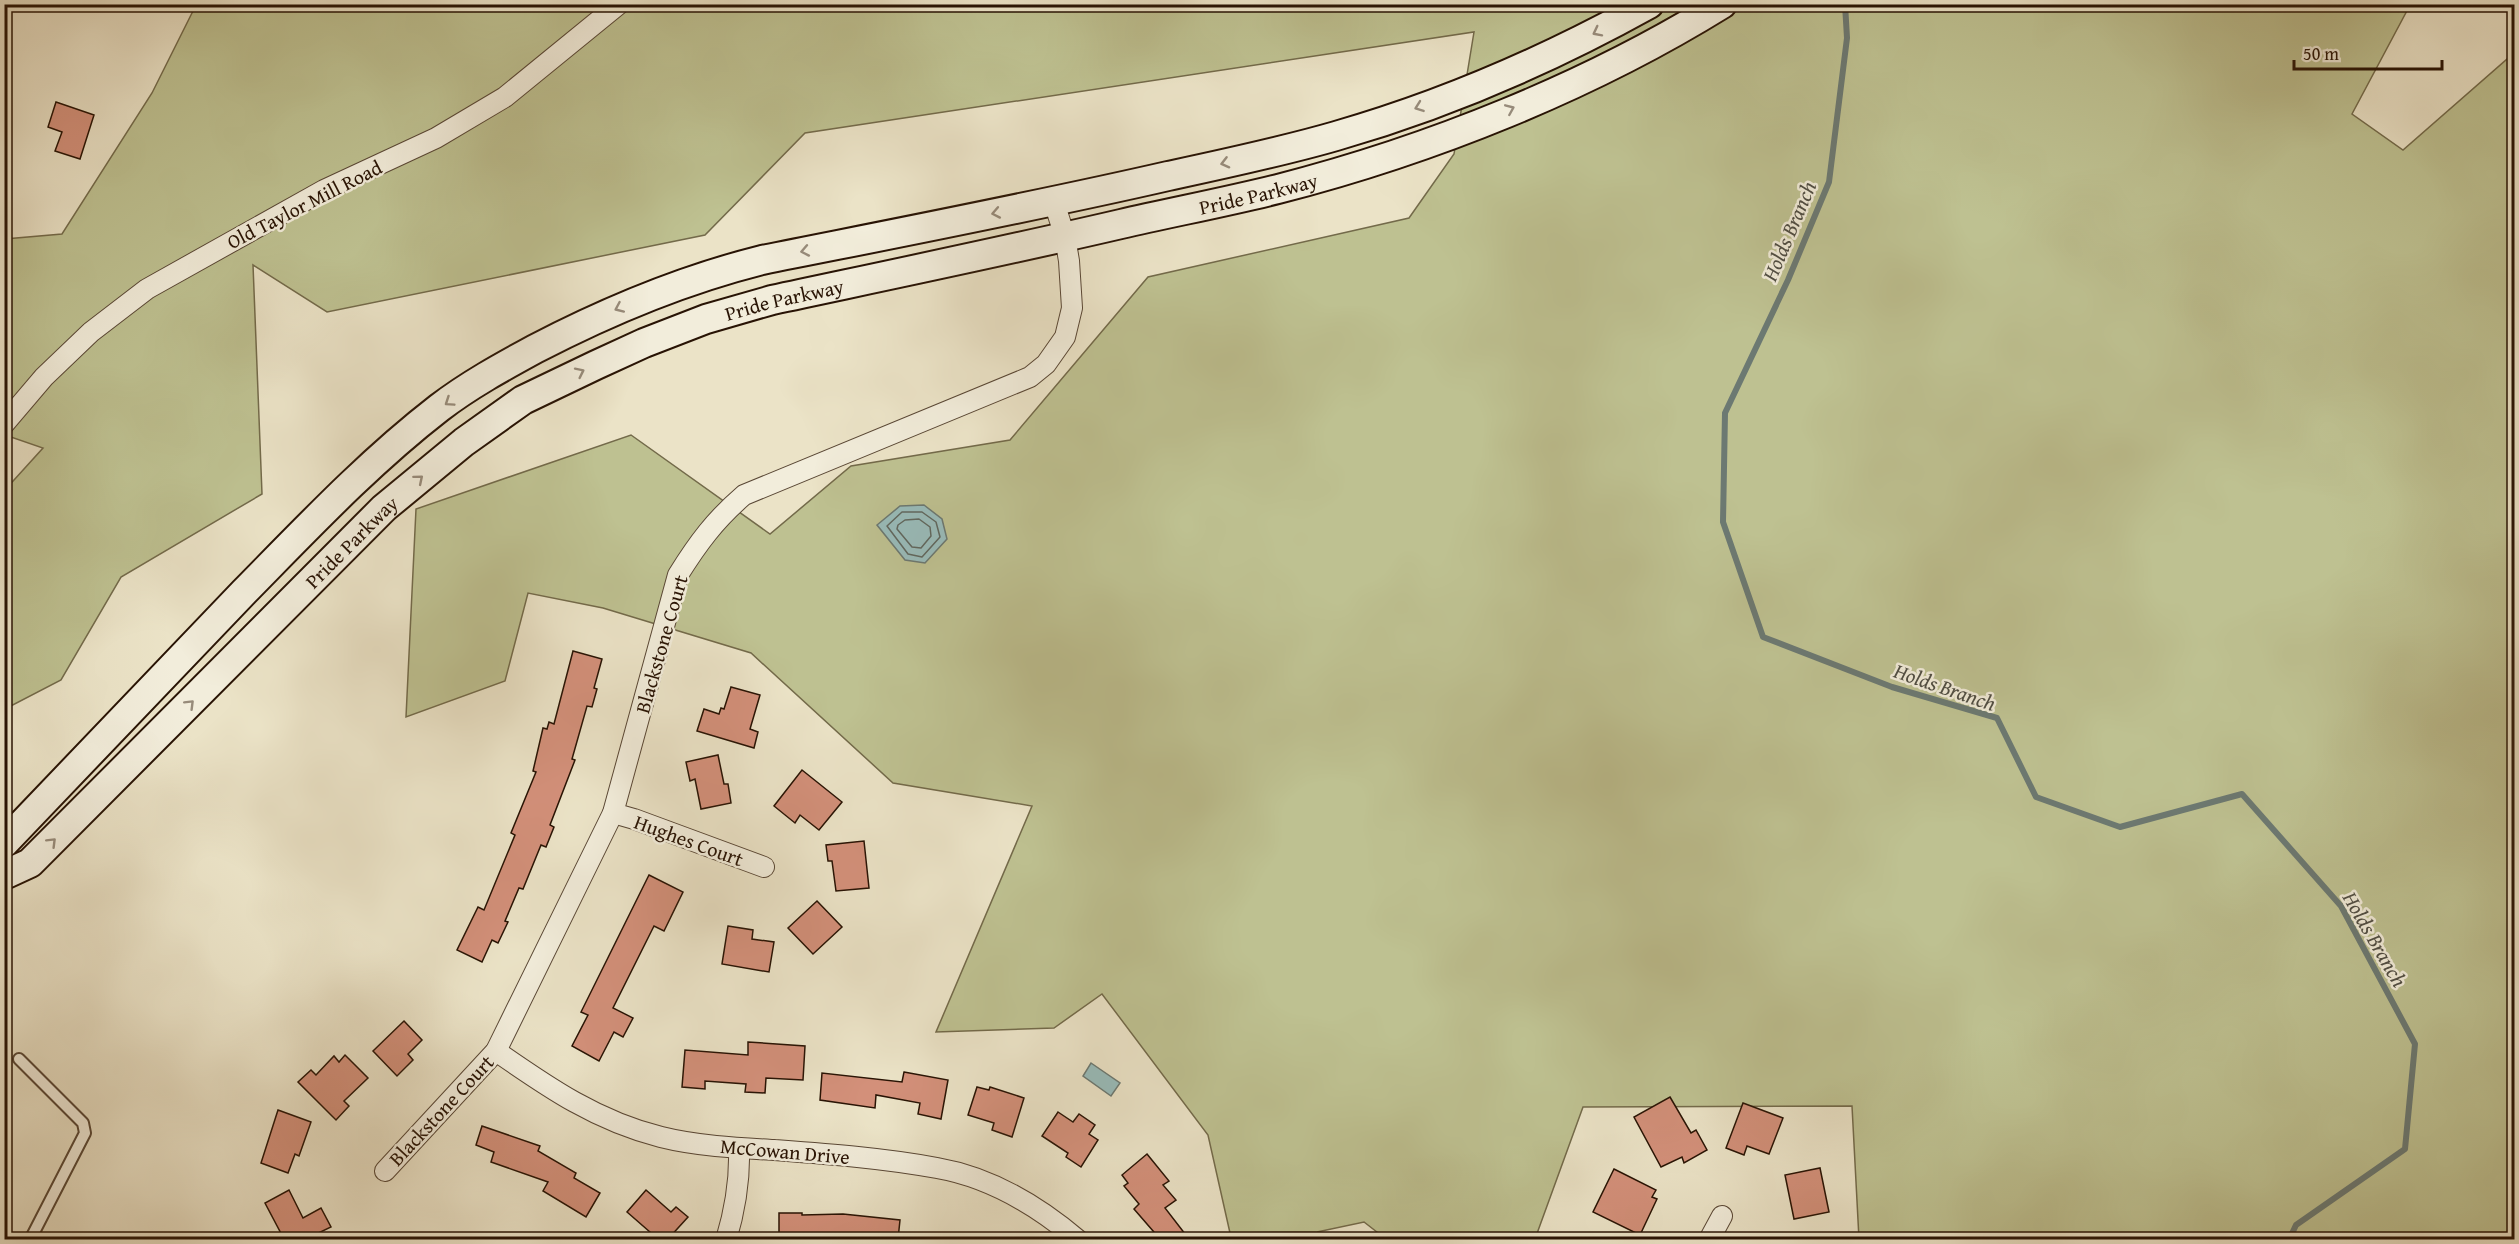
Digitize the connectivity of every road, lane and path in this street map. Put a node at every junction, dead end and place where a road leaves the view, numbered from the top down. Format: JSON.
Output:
{"nodes":[{"id":1,"x":619,"y":4,"type":"edge"},
{"id":2,"x":1649,"y":4,"type":"edge"},
{"id":3,"x":1722,"y":4,"type":"edge"},
{"id":4,"x":1054,"y":202,"type":"junction"},
{"id":5,"x":1065,"y":237,"type":"junction"},
{"id":6,"x":4,"y":424,"type":"edge"},
{"id":7,"x":613,"y":813,"type":"junction"},
{"id":8,"x":4,"y":843,"type":"edge"},
{"id":9,"x":764,"y":867,"type":"dead end"},
{"id":10,"x":4,"y":875,"type":"edge"},
{"id":11,"x":496,"y":1051,"type":"junction"},
{"id":12,"x":19,"y":1059,"type":"dead end"},
{"id":13,"x":740,"y":1148,"type":"junction"},
{"id":14,"x":385,"y":1171,"type":"dead end"},
{"id":15,"x":1722,"y":1216,"type":"dead end"},
{"id":16,"x":30,"y":1239,"type":"edge"},
{"id":17,"x":726,"y":1239,"type":"edge"},
{"id":18,"x":1078,"y":1239,"type":"edge"},
{"id":19,"x":1709,"y":1239,"type":"edge"}],
"edges":[{"from":1,"to":6,"type":"street","name":"Old Taylor Mill Road"},
{"from":2,"to":4,"type":"main road","name":"Pride Parkway","one_way":true},
{"from":5,"to":3,"type":"main road","name":"Pride Parkway","one_way":true},
{"from":4,"to":5,"type":"street","name":"Blackstone Court"},
{"from":4,"to":8,"type":"main road","name":"Pride Parkway","one_way":true},
{"from":5,"to":7,"type":"street","name":"Blackstone Court"},
{"from":10,"to":5,"type":"main road","name":"Pride Parkway","one_way":true},
{"from":7,"to":9,"type":"street","name":"Hughes Court"},
{"from":7,"to":11,"type":"street","name":"Blackstone Court"},
{"from":11,"to":13,"type":"street","name":"McCowan Drive"},
{"from":11,"to":14,"type":"street","name":"Blackstone Court"},
{"from":12,"to":16,"type":"lane"},
{"from":13,"to":17,"type":"street"},
{"from":13,"to":18,"type":"street","name":"McCowan Drive"},
{"from":15,"to":19,"type":"street"}]}
